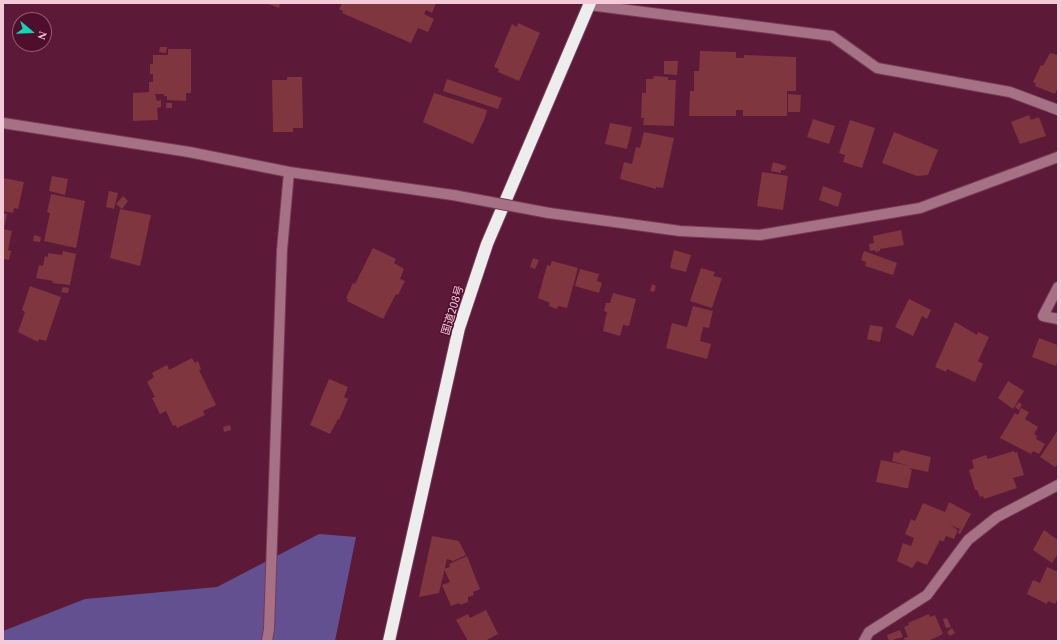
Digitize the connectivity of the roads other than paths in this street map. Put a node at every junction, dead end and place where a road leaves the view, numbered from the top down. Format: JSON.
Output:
{"nodes":[{"id":1,"x":590,"y":4,"type":"edge"},
{"id":2,"x":1058,"y":110,"type":"edge"},
{"id":3,"x":3,"y":123,"type":"edge"},
{"id":4,"x":1058,"y":157,"type":"edge"},
{"id":5,"x":290,"y":172,"type":"junction"},
{"id":6,"x":1058,"y":287,"type":"edge"},
{"id":7,"x":1058,"y":319,"type":"edge"},
{"id":8,"x":1058,"y":485,"type":"edge"},
{"id":9,"x":267,"y":641,"type":"edge"},
{"id":10,"x":389,"y":641,"type":"edge"},
{"id":11,"x":864,"y":641,"type":"edge"}],
"edges":[{"from":1,"to":2,"type":"street"},
{"from":1,"to":10,"type":"highway","name":"国道208号"},
{"from":3,"to":5,"type":"street"},
{"from":4,"to":5,"type":"street","bridge":true},
{"from":5,"to":9,"type":"street"},
{"from":6,"to":7,"type":"street"},
{"from":8,"to":11,"type":"street"}]}
